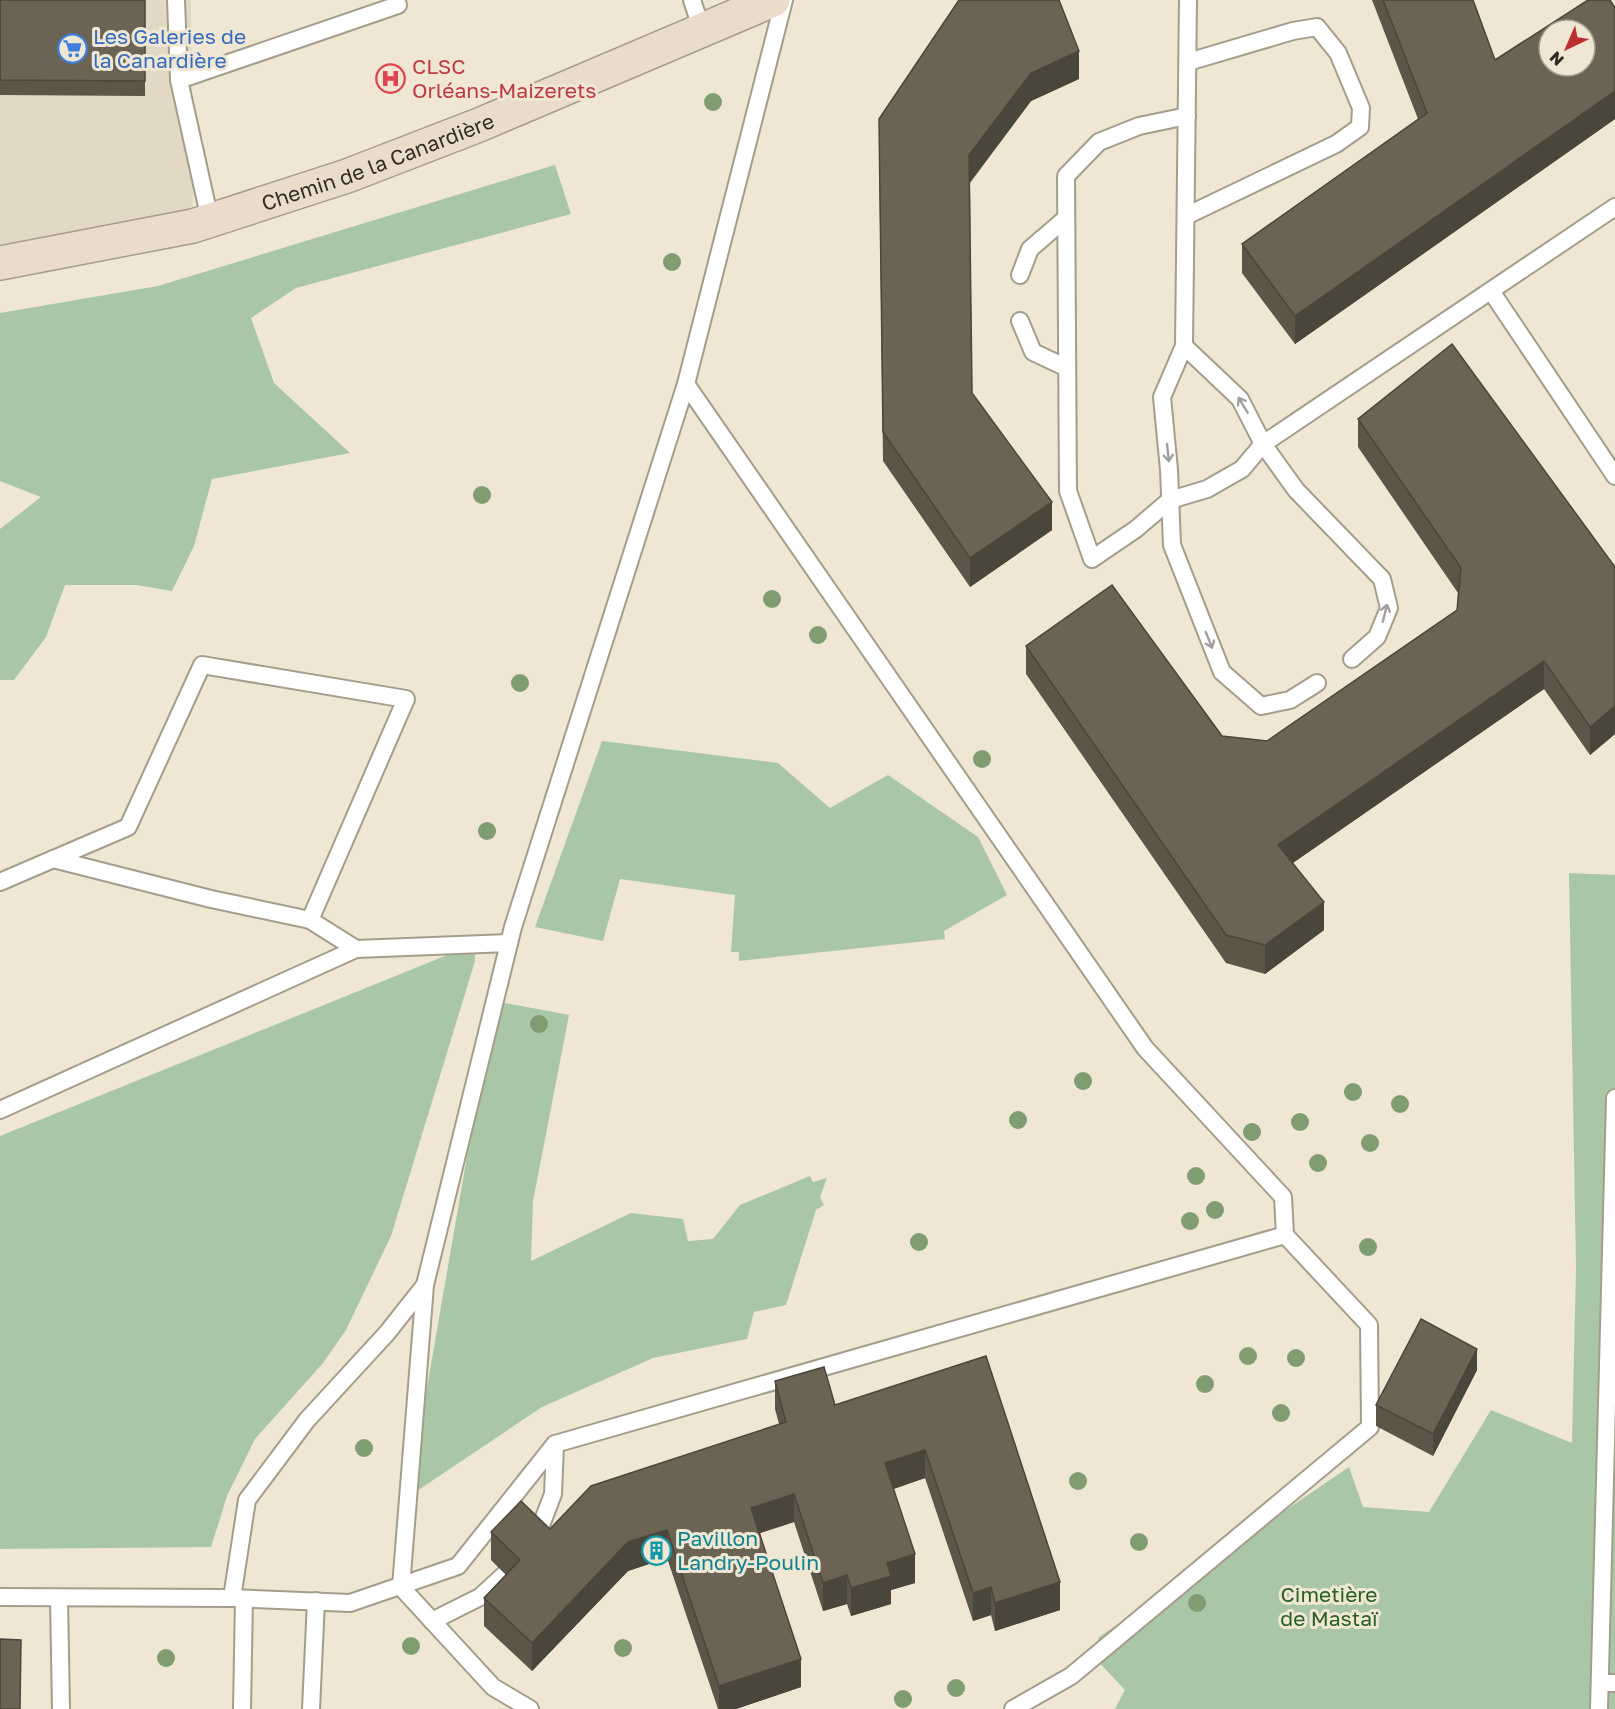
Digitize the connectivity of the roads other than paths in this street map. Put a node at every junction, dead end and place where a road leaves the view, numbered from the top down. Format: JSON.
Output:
{"nodes":[{"id":1,"x":176,"y":0,"type":"edge"},
{"id":2,"x":396,"y":0,"type":"edge"},
{"id":3,"x":692,"y":0,"type":"edge"},
{"id":4,"x":773,"y":0,"type":"edge"},
{"id":5,"x":784,"y":0,"type":"edge"},
{"id":6,"x":1188,"y":0,"type":"edge"},
{"id":7,"x":702,"y":30,"type":"junction"},
{"id":8,"x":1188,"y":62,"type":"junction"},
{"id":9,"x":179,"y":80,"type":"junction"},
{"id":10,"x":1187,"y":116,"type":"junction"},
{"id":11,"x":1615,"y":207,"type":"edge"},
{"id":12,"x":1186,"y":216,"type":"junction"},
{"id":13,"x":1066,"y":219,"type":"junction"},
{"id":14,"x":210,"y":220,"type":"junction"},
{"id":15,"x":0,"y":263,"type":"edge"},
{"id":16,"x":1020,"y":274,"type":"dead end"},
{"id":17,"x":1491,"y":291,"type":"junction"},
{"id":18,"x":1020,"y":321,"type":"dead end"},
{"id":19,"x":1184,"y":346,"type":"junction"},
{"id":20,"x":1067,"y":368,"type":"junction"},
{"id":21,"x":686,"y":384,"type":"junction"},
{"id":22,"x":1263,"y":444,"type":"junction"},
{"id":23,"x":1615,"y":476,"type":"edge"},
{"id":24,"x":1170,"y":500,"type":"junction"},
{"id":25,"x":1352,"y":659,"type":"dead end"},
{"id":26,"x":1317,"y":683,"type":"dead end"},
{"id":27,"x":53,"y":860,"type":"junction"},
{"id":28,"x":0,"y":882,"type":"edge"},
{"id":29,"x":310,"y":920,"type":"junction"},
{"id":30,"x":509,"y":943,"type":"junction"},
{"id":31,"x":356,"y":949,"type":"junction"},
{"id":32,"x":1615,"y":1098,"type":"edge"},
{"id":33,"x":0,"y":1110,"type":"edge"},
{"id":34,"x":1285,"y":1234,"type":"junction"},
{"id":35,"x":425,"y":1285,"type":"junction"},
{"id":36,"x":555,"y":1444,"type":"junction"},
{"id":37,"x":534,"y":1542,"type":"edge"},
{"id":38,"x":505,"y":1574,"type":"edge"},
{"id":39,"x":401,"y":1587,"type":"junction"},
{"id":40,"x":0,"y":1597,"type":"edge"},
{"id":41,"x":58,"y":1599,"type":"junction"},
{"id":42,"x":238,"y":1599,"type":"junction"},
{"id":43,"x":316,"y":1601,"type":"junction"},
{"id":44,"x":432,"y":1621,"type":"junction"},
{"id":45,"x":1607,"y":1683,"type":"edge"},
{"id":46,"x":61,"y":1709,"type":"edge"},
{"id":47,"x":242,"y":1709,"type":"edge"},
{"id":48,"x":311,"y":1709,"type":"edge"},
{"id":49,"x":530,"y":1709,"type":"edge"},
{"id":50,"x":1013,"y":1709,"type":"edge"},
{"id":51,"x":1599,"y":1709,"type":"edge"}],
"edges":[{"from":1,"to":9,"type":"lane"},
{"from":2,"to":9,"type":"lane"},
{"from":3,"to":7,"type":"lane"},
{"from":4,"to":7,"type":"main road","name":"Chemin de la Canardière"},
{"from":5,"to":21,"type":"lane"},
{"from":6,"to":8,"type":"lane"},
{"from":7,"to":14,"type":"main road","name":"Chemin de la Canardière"},
{"from":8,"to":10,"type":"lane"},
{"from":8,"to":12,"type":"lane"},
{"from":9,"to":14,"type":"lane"},
{"from":10,"to":12,"type":"lane"},
{"from":10,"to":13,"type":"lane"},
{"from":11,"to":17,"type":"lane"},
{"from":12,"to":19,"type":"lane"},
{"from":13,"to":16,"type":"lane"},
{"from":13,"to":20,"type":"lane"},
{"from":14,"to":15,"type":"main road","name":"Chemin de la Canardière"},
{"from":17,"to":22,"type":"lane"},
{"from":17,"to":23,"type":"lane"},
{"from":18,"to":20,"type":"lane"},
{"from":22,"to":19,"type":"lane","one_way":true},
{"from":19,"to":24,"type":"lane","one_way":true},
{"from":20,"to":24,"type":"lane"},
{"from":21,"to":30,"type":"lane"},
{"from":21,"to":34,"type":"lane"},
{"from":22,"to":24,"type":"lane"},
{"from":25,"to":22,"type":"lane","one_way":true},
{"from":24,"to":26,"type":"lane","one_way":true},
{"from":27,"to":28,"type":"lane"},
{"from":27,"to":29,"type":"lane"},
{"from":27,"to":29,"type":"lane"},
{"from":29,"to":31,"type":"lane"},
{"from":30,"to":31,"type":"lane"},
{"from":30,"to":35,"type":"lane"},
{"from":31,"to":33,"type":"lane"},
{"from":32,"to":45,"type":"lane"},
{"from":34,"to":36,"type":"lane"},
{"from":34,"to":50,"type":"lane"},
{"from":35,"to":39,"type":"lane"},
{"from":35,"to":42,"type":"lane"},
{"from":36,"to":37,"type":"lane"},
{"from":36,"to":39,"type":"lane"},
{"from":38,"to":44,"type":"lane"},
{"from":39,"to":43,"type":"lane"},
{"from":39,"to":44,"type":"lane"},
{"from":40,"to":41,"type":"lane"},
{"from":41,"to":42,"type":"lane"},
{"from":41,"to":46,"type":"lane"},
{"from":42,"to":43,"type":"lane"},
{"from":42,"to":47,"type":"lane"},
{"from":43,"to":48,"type":"lane"},
{"from":44,"to":49,"type":"lane"},
{"from":45,"to":51,"type":"lane"}]}
